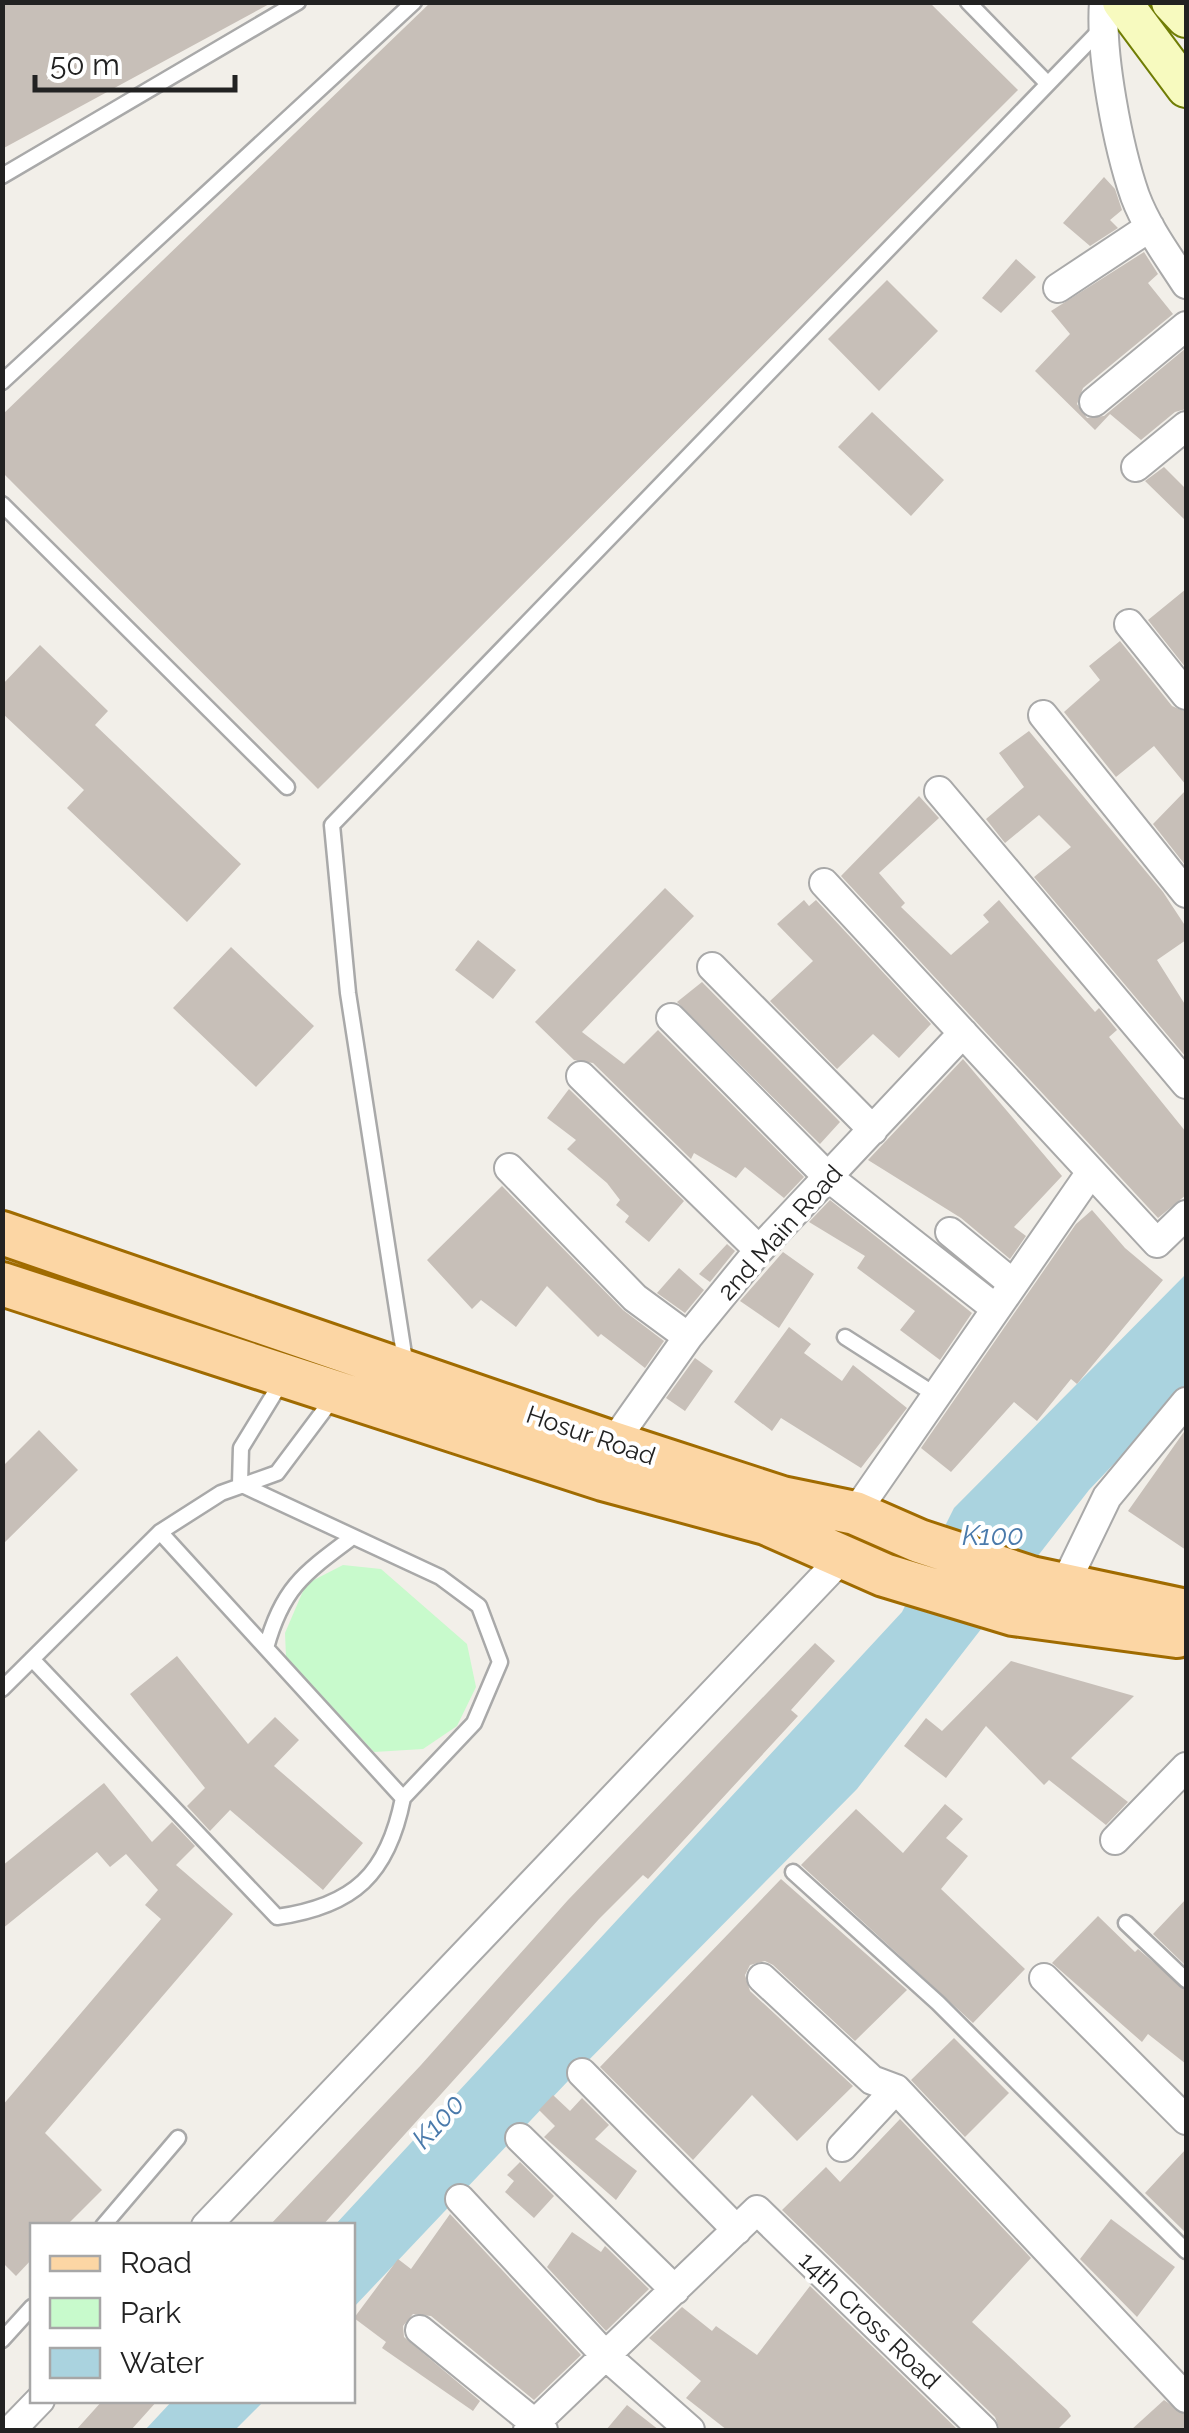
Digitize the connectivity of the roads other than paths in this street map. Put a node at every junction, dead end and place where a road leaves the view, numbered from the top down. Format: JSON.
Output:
{"nodes":[{"id":1,"x":298,"y":2,"type":"edge"},
{"id":2,"x":968,"y":2,"type":"edge"},
{"id":3,"x":1171,"y":2,"type":"edge"},
{"id":4,"x":406,"y":5,"type":"edge"},
{"id":5,"x":1110,"y":11,"type":"edge"},
{"id":6,"x":1186,"y":18,"type":"edge"},
{"id":7,"x":1046,"y":82,"type":"junction"},
{"id":8,"x":1186,"y":88,"type":"edge"},
{"id":9,"x":2,"y":176,"type":"edge"},
{"id":10,"x":1150,"y":227,"type":"junction"},
{"id":11,"x":1186,"y":284,"type":"edge"},
{"id":12,"x":1058,"y":288,"type":"dead end"},
{"id":13,"x":1186,"y":326,"type":"edge"},
{"id":14,"x":2,"y":382,"type":"edge"},
{"id":15,"x":1094,"y":402,"type":"dead end"},
{"id":16,"x":1186,"y":426,"type":"edge"},
{"id":17,"x":1136,"y":467,"type":"dead end"},
{"id":18,"x":2,"y":504,"type":"edge"},
{"id":19,"x":1129,"y":624,"type":"dead end"},
{"id":20,"x":1186,"y":695,"type":"edge"},
{"id":21,"x":1042,"y":715,"type":"dead end"},
{"id":22,"x":287,"y":787,"type":"dead end"},
{"id":23,"x":939,"y":791,"type":"dead end"},
{"id":24,"x":824,"y":883,"type":"dead end"},
{"id":25,"x":1186,"y":892,"type":"edge"},
{"id":26,"x":712,"y":966,"type":"dead end"},
{"id":27,"x":672,"y":1018,"type":"dead end"},
{"id":28,"x":963,"y":1033,"type":"junction"},
{"id":29,"x":581,"y":1076,"type":"dead end"},
{"id":30,"x":1186,"y":1084,"type":"edge"},
{"id":31,"x":872,"y":1130,"type":"junction"},
{"id":32,"x":509,"y":1168,"type":"dead end"},
{"id":33,"x":1091,"y":1172,"type":"junction"},
{"id":34,"x":828,"y":1177,"type":"junction"},
{"id":35,"x":1186,"y":1215,"type":"edge"},
{"id":36,"x":950,"y":1232,"type":"dead end"},
{"id":37,"x":2,"y":1233,"type":"edge"},
{"id":38,"x":759,"y":1250,"type":"junction"},
{"id":39,"x":1012,"y":1283,"type":"junction"},
{"id":40,"x":2,"y":1284,"type":"edge"},
{"id":41,"x":995,"y":1308,"type":"junction"},
{"id":42,"x":845,"y":1336,"type":"dead end"},
{"id":43,"x":688,"y":1337,"type":"junction"},
{"id":44,"x":407,"y":1372,"type":"junction"},
{"id":45,"x":286,"y":1374,"type":"junction"},
{"id":46,"x":340,"y":1390,"type":"junction"},
{"id":47,"x":934,"y":1394,"type":"junction"},
{"id":48,"x":1186,"y":1402,"type":"edge"},
{"id":49,"x":613,"y":1443,"type":"junction"},
{"id":50,"x":240,"y":1484,"type":"junction"},
{"id":51,"x":855,"y":1513,"type":"junction"},
{"id":52,"x":160,"y":1532,"type":"junction"},
{"id":53,"x":350,"y":1539,"type":"junction"},
{"id":54,"x":842,"y":1559,"type":"junction"},
{"id":55,"x":1064,"y":1586,"type":"junction"},
{"id":56,"x":1186,"y":1611,"type":"edge"},
{"id":57,"x":1186,"y":1639,"type":"edge"},
{"id":58,"x":266,"y":1648,"type":"junction"},
{"id":59,"x":32,"y":1659,"type":"junction"},
{"id":60,"x":2,"y":1689,"type":"edge"},
{"id":61,"x":1186,"y":1767,"type":"edge"},
{"id":62,"x":403,"y":1798,"type":"junction"},
{"id":63,"x":1115,"y":1840,"type":"dead end"},
{"id":64,"x":793,"y":1872,"type":"dead end"},
{"id":65,"x":1126,"y":1922,"type":"dead end"},
{"id":66,"x":762,"y":1978,"type":"dead end"},
{"id":67,"x":1044,"y":1978,"type":"dead end"},
{"id":68,"x":1186,"y":1980,"type":"edge"},
{"id":69,"x":582,"y":2073,"type":"dead end"},
{"id":70,"x":896,"y":2090,"type":"junction"},
{"id":71,"x":1186,"y":2120,"type":"edge"},
{"id":72,"x":178,"y":2138,"type":"dead end"},
{"id":73,"x":520,"y":2138,"type":"dead end"},
{"id":74,"x":842,"y":2147,"type":"dead end"},
{"id":75,"x":460,"y":2199,"type":"dead end"},
{"id":76,"x":105,"y":2223,"type":"edge"},
{"id":77,"x":209,"y":2223,"type":"edge"},
{"id":78,"x":737,"y":2230,"type":"junction"},
{"id":79,"x":1186,"y":2251,"type":"edge"},
{"id":80,"x":675,"y":2290,"type":"junction"},
{"id":81,"x":30,"y":2309,"type":"edge"},
{"id":82,"x":6,"y":2330,"type":"edge"},
{"id":83,"x":420,"y":2330,"type":"dead end"},
{"id":84,"x":605,"y":2355,"type":"junction"},
{"id":85,"x":1186,"y":2398,"type":"edge"},
{"id":86,"x":37,"y":2403,"type":"edge"},
{"id":87,"x":535,"y":2428,"type":"edge"},
{"id":88,"x":11,"y":2430,"type":"edge"},
{"id":89,"x":690,"y":2430,"type":"edge"},
{"id":90,"x":983,"y":2430,"type":"edge"}],
"edges":[{"from":1,"to":9,"type":"lane"},
{"from":2,"to":7,"type":"lane"},
{"from":3,"to":6,"type":"main road"},
{"from":4,"to":14,"type":"lane"},
{"from":5,"to":7,"type":"lane"},
{"from":5,"to":8,"type":"main road"},
{"from":5,"to":10,"type":"street"},
{"from":7,"to":44,"type":"lane"},
{"from":10,"to":11,"type":"street"},
{"from":10,"to":12,"type":"street"},
{"from":13,"to":15,"type":"street"},
{"from":16,"to":17,"type":"street"},
{"from":18,"to":22,"type":"lane"},
{"from":19,"to":20,"type":"street"},
{"from":21,"to":25,"type":"street"},
{"from":23,"to":30,"type":"street"},
{"from":24,"to":28,"type":"street"},
{"from":26,"to":31,"type":"street"},
{"from":27,"to":34,"type":"street"},
{"from":28,"to":31,"type":"street","name":"2nd Main Road"},
{"from":28,"to":33,"type":"street"},
{"from":29,"to":38,"type":"street"},
{"from":31,"to":34,"type":"street","name":"2nd Main Road"},
{"from":32,"to":43,"type":"street"},
{"from":33,"to":35,"type":"street"},
{"from":33,"to":39,"type":"street"},
{"from":34,"to":38,"type":"street","name":"2nd Main Road"},
{"from":34,"to":41,"type":"street"},
{"from":36,"to":39,"type":"street"},
{"from":37,"to":44,"type":"main road","name":"Hosur Road"},
{"from":38,"to":43,"type":"street","name":"2nd Main Road"},
{"from":39,"to":41,"type":"street"},
{"from":40,"to":45,"type":"main road","name":"Hosur Road"},
{"from":41,"to":47,"type":"street"},
{"from":42,"to":47,"type":"lane"},
{"from":43,"to":49,"type":"street","name":"2nd Main Road"},
{"from":44,"to":49,"type":"main road","name":"Hosur Road"},
{"from":45,"to":46,"type":"main road","name":"Hosur Road"},
{"from":45,"to":50,"type":"lane"},
{"from":46,"to":50,"type":"lane"},
{"from":46,"to":54,"type":"main road","name":"Hosur Road"},
{"from":47,"to":51,"type":"street"},
{"from":48,"to":55,"type":"street"},
{"from":49,"to":51,"type":"main road","name":"Hosur Road"},
{"from":50,"to":52,"type":"lane"},
{"from":50,"to":53,"type":"lane"},
{"from":51,"to":55,"type":"main road","name":"Hosur Road"},
{"from":52,"to":58,"type":"lane"},
{"from":52,"to":59,"type":"lane"},
{"from":53,"to":58,"type":"lane"},
{"from":53,"to":62,"type":"lane"},
{"from":54,"to":57,"type":"main road","name":"Hosur Road"},
{"from":54,"to":77,"type":"street"},
{"from":55,"to":56,"type":"main road","name":"Hosur Road"},
{"from":58,"to":62,"type":"lane"},
{"from":59,"to":60,"type":"lane"},
{"from":59,"to":62,"type":"lane"},
{"from":61,"to":63,"type":"street"},
{"from":64,"to":79,"type":"lane"},
{"from":65,"to":68,"type":"lane"},
{"from":66,"to":70,"type":"street"},
{"from":67,"to":71,"type":"street"},
{"from":69,"to":78,"type":"street"},
{"from":70,"to":74,"type":"street"},
{"from":70,"to":85,"type":"street"},
{"from":72,"to":76,"type":"lane"},
{"from":73,"to":80,"type":"street"},
{"from":75,"to":84,"type":"street"},
{"from":78,"to":80,"type":"street"},
{"from":78,"to":90,"type":"street","name":"14th Cross Road"},
{"from":80,"to":84,"type":"street"},
{"from":81,"to":82,"type":"lane"},
{"from":83,"to":87,"type":"street"},
{"from":84,"to":87,"type":"street"},
{"from":84,"to":89,"type":"street"},
{"from":86,"to":88,"type":"street"}]}
